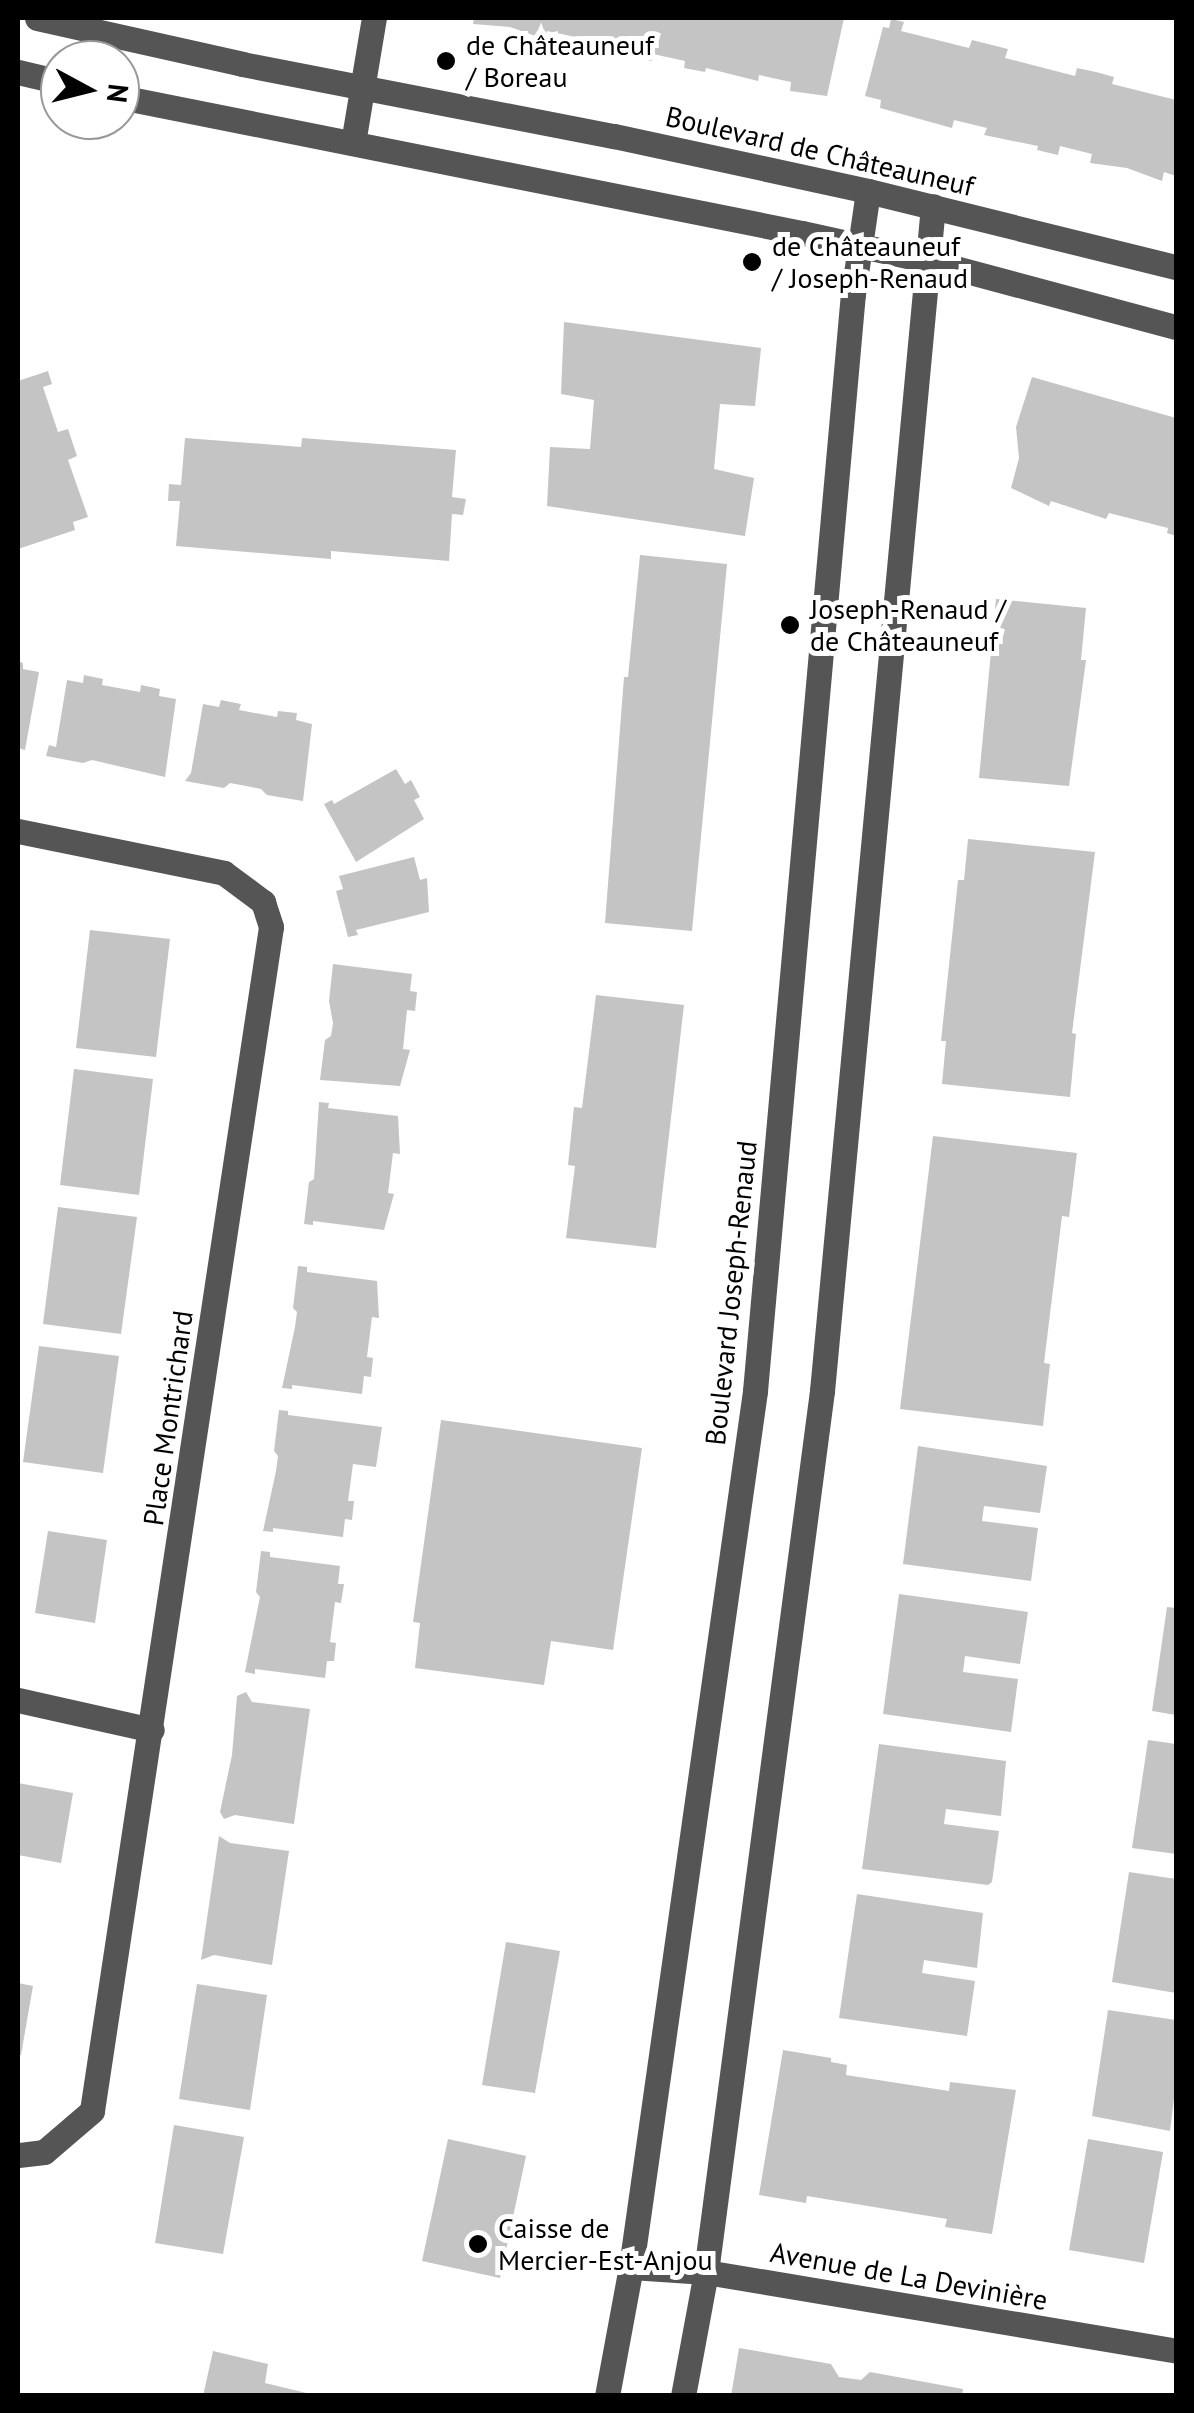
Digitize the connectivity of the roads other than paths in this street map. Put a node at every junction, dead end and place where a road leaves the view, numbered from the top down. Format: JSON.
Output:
{"nodes":[{"id":1,"x":37,"y":18,"type":"edge"},
{"id":2,"x":374,"y":18,"type":"edge"},
{"id":3,"x":361,"y":86,"type":"junction"},
{"id":4,"x":140,"y":100,"type":"edge"},
{"id":5,"x":352,"y":143,"type":"junction"},
{"id":6,"x":868,"y":191,"type":"junction"},
{"id":7,"x":933,"y":206,"type":"junction"},
{"id":8,"x":858,"y":246,"type":"junction"},
{"id":9,"x":929,"y":261,"type":"junction"},
{"id":10,"x":1176,"y":267,"type":"edge"},
{"id":11,"x":1176,"y":327,"type":"edge"},
{"id":12,"x":18,"y":832,"type":"edge"},
{"id":13,"x":18,"y":1700,"type":"edge"},
{"id":14,"x":152,"y":1730,"type":"junction"},
{"id":15,"x":18,"y":2155,"type":"edge"},
{"id":16,"x":631,"y":2267,"type":"junction"},
{"id":17,"x":706,"y":2272,"type":"junction"},
{"id":18,"x":1176,"y":2351,"type":"edge"},
{"id":19,"x":607,"y":2396,"type":"edge"},
{"id":20,"x":683,"y":2396,"type":"edge"}],
"edges":[{"from":1,"to":3,"type":"street","name":"Boulevard de Châteauneuf"},
{"from":2,"to":3,"type":"street"},
{"from":3,"to":5,"type":"street"},
{"from":3,"to":6,"type":"street","name":"Boulevard de Châteauneuf"},
{"from":4,"to":5,"type":"street"},
{"from":5,"to":8,"type":"street"},
{"from":6,"to":7,"type":"street","name":"Boulevard de Châteauneuf"},
{"from":6,"to":8,"type":"street","name":"Boulevard Joseph-Renaud"},
{"from":7,"to":9,"type":"street"},
{"from":7,"to":10,"type":"street","name":"Boulevard de Châteauneuf"},
{"from":8,"to":9,"type":"street"},
{"from":8,"to":16,"type":"street","name":"Boulevard Joseph-Renaud"},
{"from":9,"to":11,"type":"street"},
{"from":9,"to":17,"type":"street"},
{"from":12,"to":14,"type":"street","name":"Place Montrichard"},
{"from":13,"to":14,"type":"street"},
{"from":14,"to":15,"type":"street","name":"Place Montrichard"},
{"from":16,"to":17,"type":"street","name":"Avenue de La Devinière"},
{"from":16,"to":19,"type":"street","name":"Boulevard Joseph-Renaud"},
{"from":17,"to":18,"type":"street","name":"Avenue de La Devinière"},
{"from":17,"to":20,"type":"street"}]}
